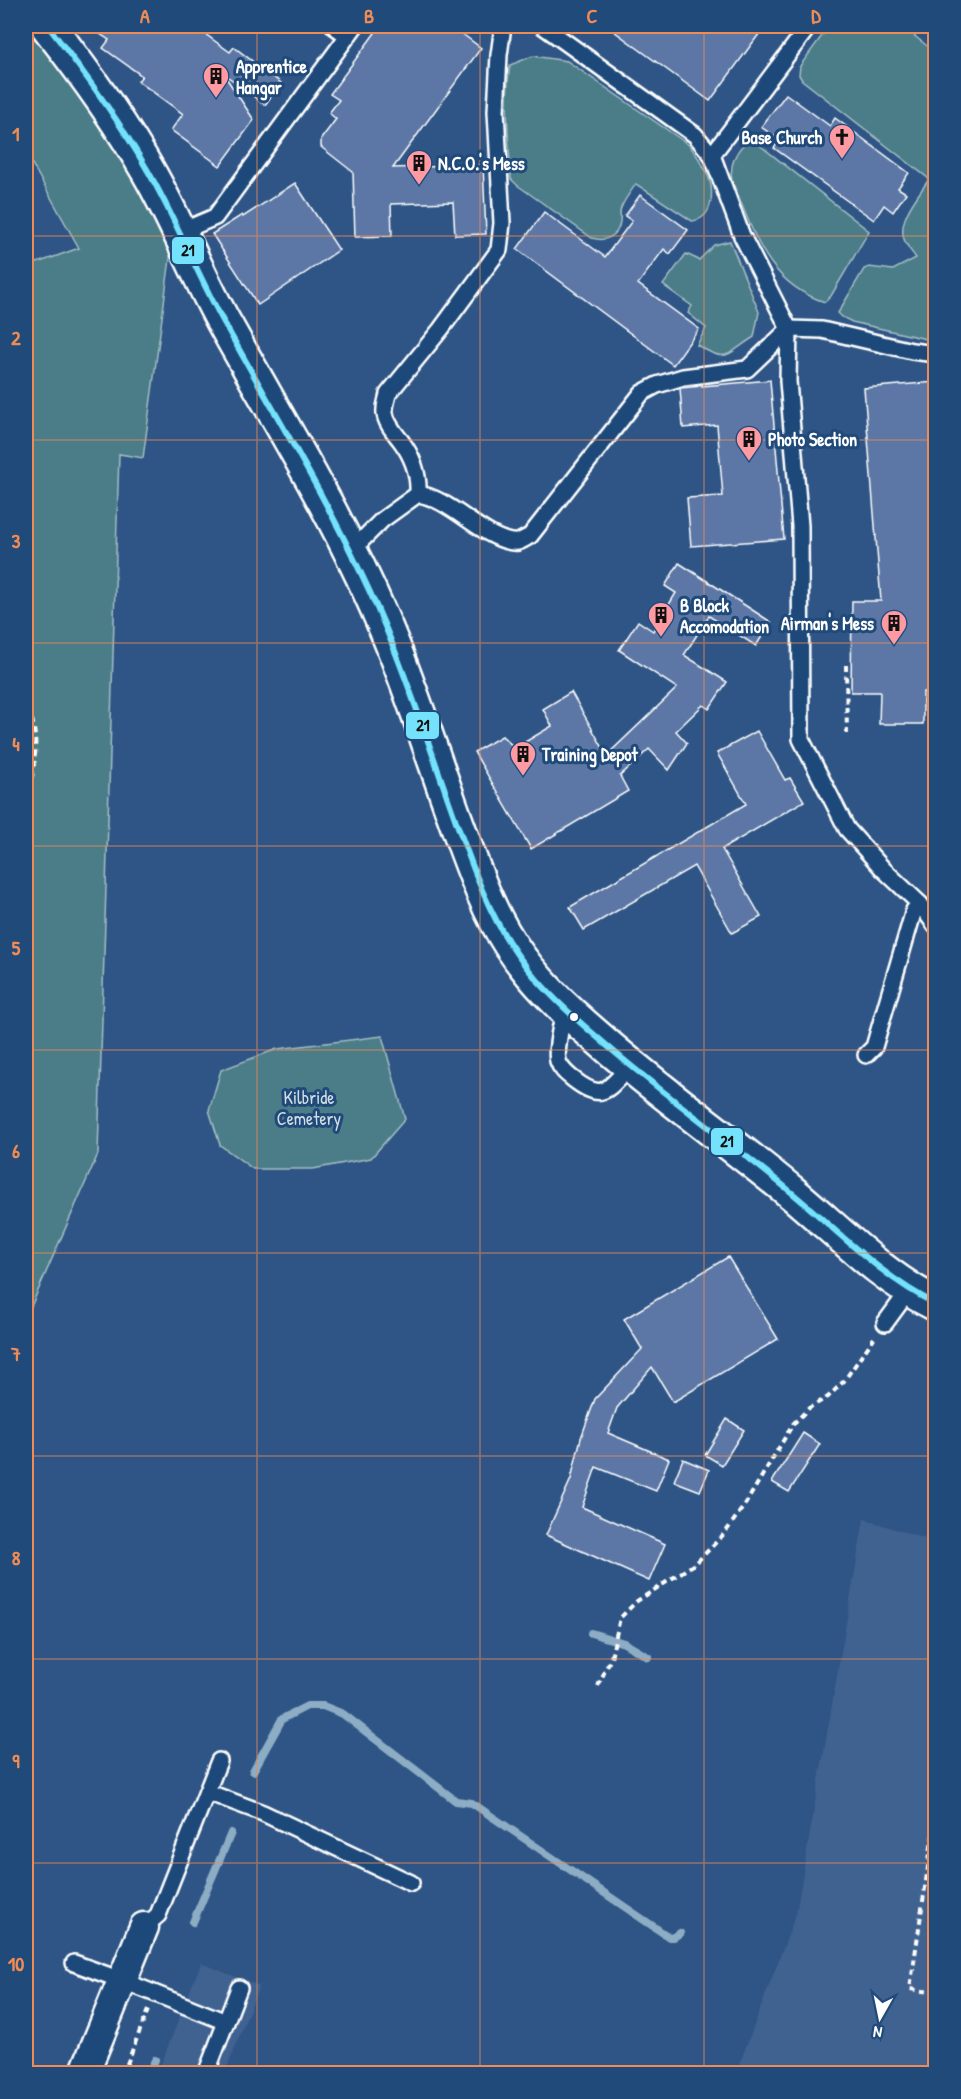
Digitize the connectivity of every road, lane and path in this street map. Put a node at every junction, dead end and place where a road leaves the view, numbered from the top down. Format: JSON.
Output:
{"nodes":[{"id":1,"x":48,"y":26,"type":"edge"},
{"id":2,"x":334,"y":26,"type":"edge"},
{"id":3,"x":503,"y":26,"type":"edge"},
{"id":4,"x":543,"y":26,"type":"edge"},
{"id":5,"x":809,"y":26,"type":"edge"},
{"id":6,"x":352,"y":31,"type":"edge"},
{"id":7,"x":712,"y":156,"type":"junction"},
{"id":8,"x":180,"y":232,"type":"junction"},
{"id":9,"x":789,"y":329,"type":"junction"},
{"id":10,"x":936,"y":354,"type":"edge"},
{"id":11,"x":418,"y":494,"type":"junction"},
{"id":12,"x":350,"y":552,"type":"junction"},
{"id":13,"x":846,"y":665,"type":"dead end"},
{"id":14,"x":29,"y":711,"type":"dead end"},
{"id":15,"x":847,"y":738,"type":"dead end"},
{"id":16,"x":26,"y":808,"type":"edge"},
{"id":17,"x":920,"y":904,"type":"junction"},
{"id":18,"x":936,"y":926,"type":"edge"},
{"id":19,"x":564,"y":1009,"type":"junction"},
{"id":20,"x":866,"y":1055,"type":"dead end"},
{"id":21,"x":630,"y":1066,"type":"junction"},
{"id":22,"x":923,"y":1297,"type":"edge"},
{"id":23,"x":885,"y":1323,"type":"joint"},
{"id":24,"x":598,"y":1686,"type":"dead end"},
{"id":25,"x":219,"y":1761,"type":"dead end"},
{"id":26,"x":207,"y":1792,"type":"junction"},
{"id":27,"x":936,"y":1813,"type":"edge"},
{"id":28,"x":411,"y":1883,"type":"dead end"},
{"id":29,"x":144,"y":1927,"type":"joint"},
{"id":30,"x":74,"y":1963,"type":"dead end"},
{"id":31,"x":121,"y":1980,"type":"junction"},
{"id":32,"x":239,"y":1988,"type":"dead end"},
{"id":33,"x":154,"y":1993,"type":"junction"},
{"id":34,"x":936,"y":1993,"type":"edge"},
{"id":35,"x":226,"y":2022,"type":"junction"},
{"id":36,"x":84,"y":2073,"type":"edge"},
{"id":37,"x":123,"y":2073,"type":"edge"},
{"id":38,"x":206,"y":2073,"type":"edge"}],
"edges":[{"from":1,"to":8,"type":"street"},
{"from":2,"to":6,"type":"lane"},
{"from":3,"to":11,"type":"lane"},
{"from":4,"to":7,"type":"lane"},
{"from":5,"to":7,"type":"lane"},
{"from":6,"to":8,"type":"lane"},
{"from":7,"to":9,"type":"lane"},
{"from":8,"to":12,"type":"street"},
{"from":9,"to":10,"type":"lane"},
{"from":9,"to":11,"type":"lane"},
{"from":9,"to":17,"type":"lane"},
{"from":11,"to":12,"type":"lane"},
{"from":12,"to":19,"type":"street"},
{"from":13,"to":15,"type":"path"},
{"from":14,"to":16,"type":"path"},
{"from":17,"to":18,"type":"lane"},
{"from":17,"to":20,"type":"lane"},
{"from":19,"to":21,"type":"street"},
{"from":19,"to":21,"type":"lane"},
{"from":21,"to":22,"type":"street"},
{"from":22,"to":23,"type":"lane"},
{"from":23,"to":24,"type":"path"},
{"from":25,"to":26,"type":"lane"},
{"from":26,"to":28,"type":"lane"},
{"from":26,"to":29,"type":"lane"},
{"from":27,"to":34,"type":"path"},
{"from":29,"to":31,"type":"street"},
{"from":30,"to":31,"type":"lane"},
{"from":31,"to":33,"type":"lane"},
{"from":31,"to":36,"type":"street"},
{"from":32,"to":35,"type":"lane"},
{"from":33,"to":35,"type":"lane"},
{"from":33,"to":37,"type":"path"},
{"from":35,"to":38,"type":"lane"}]}
